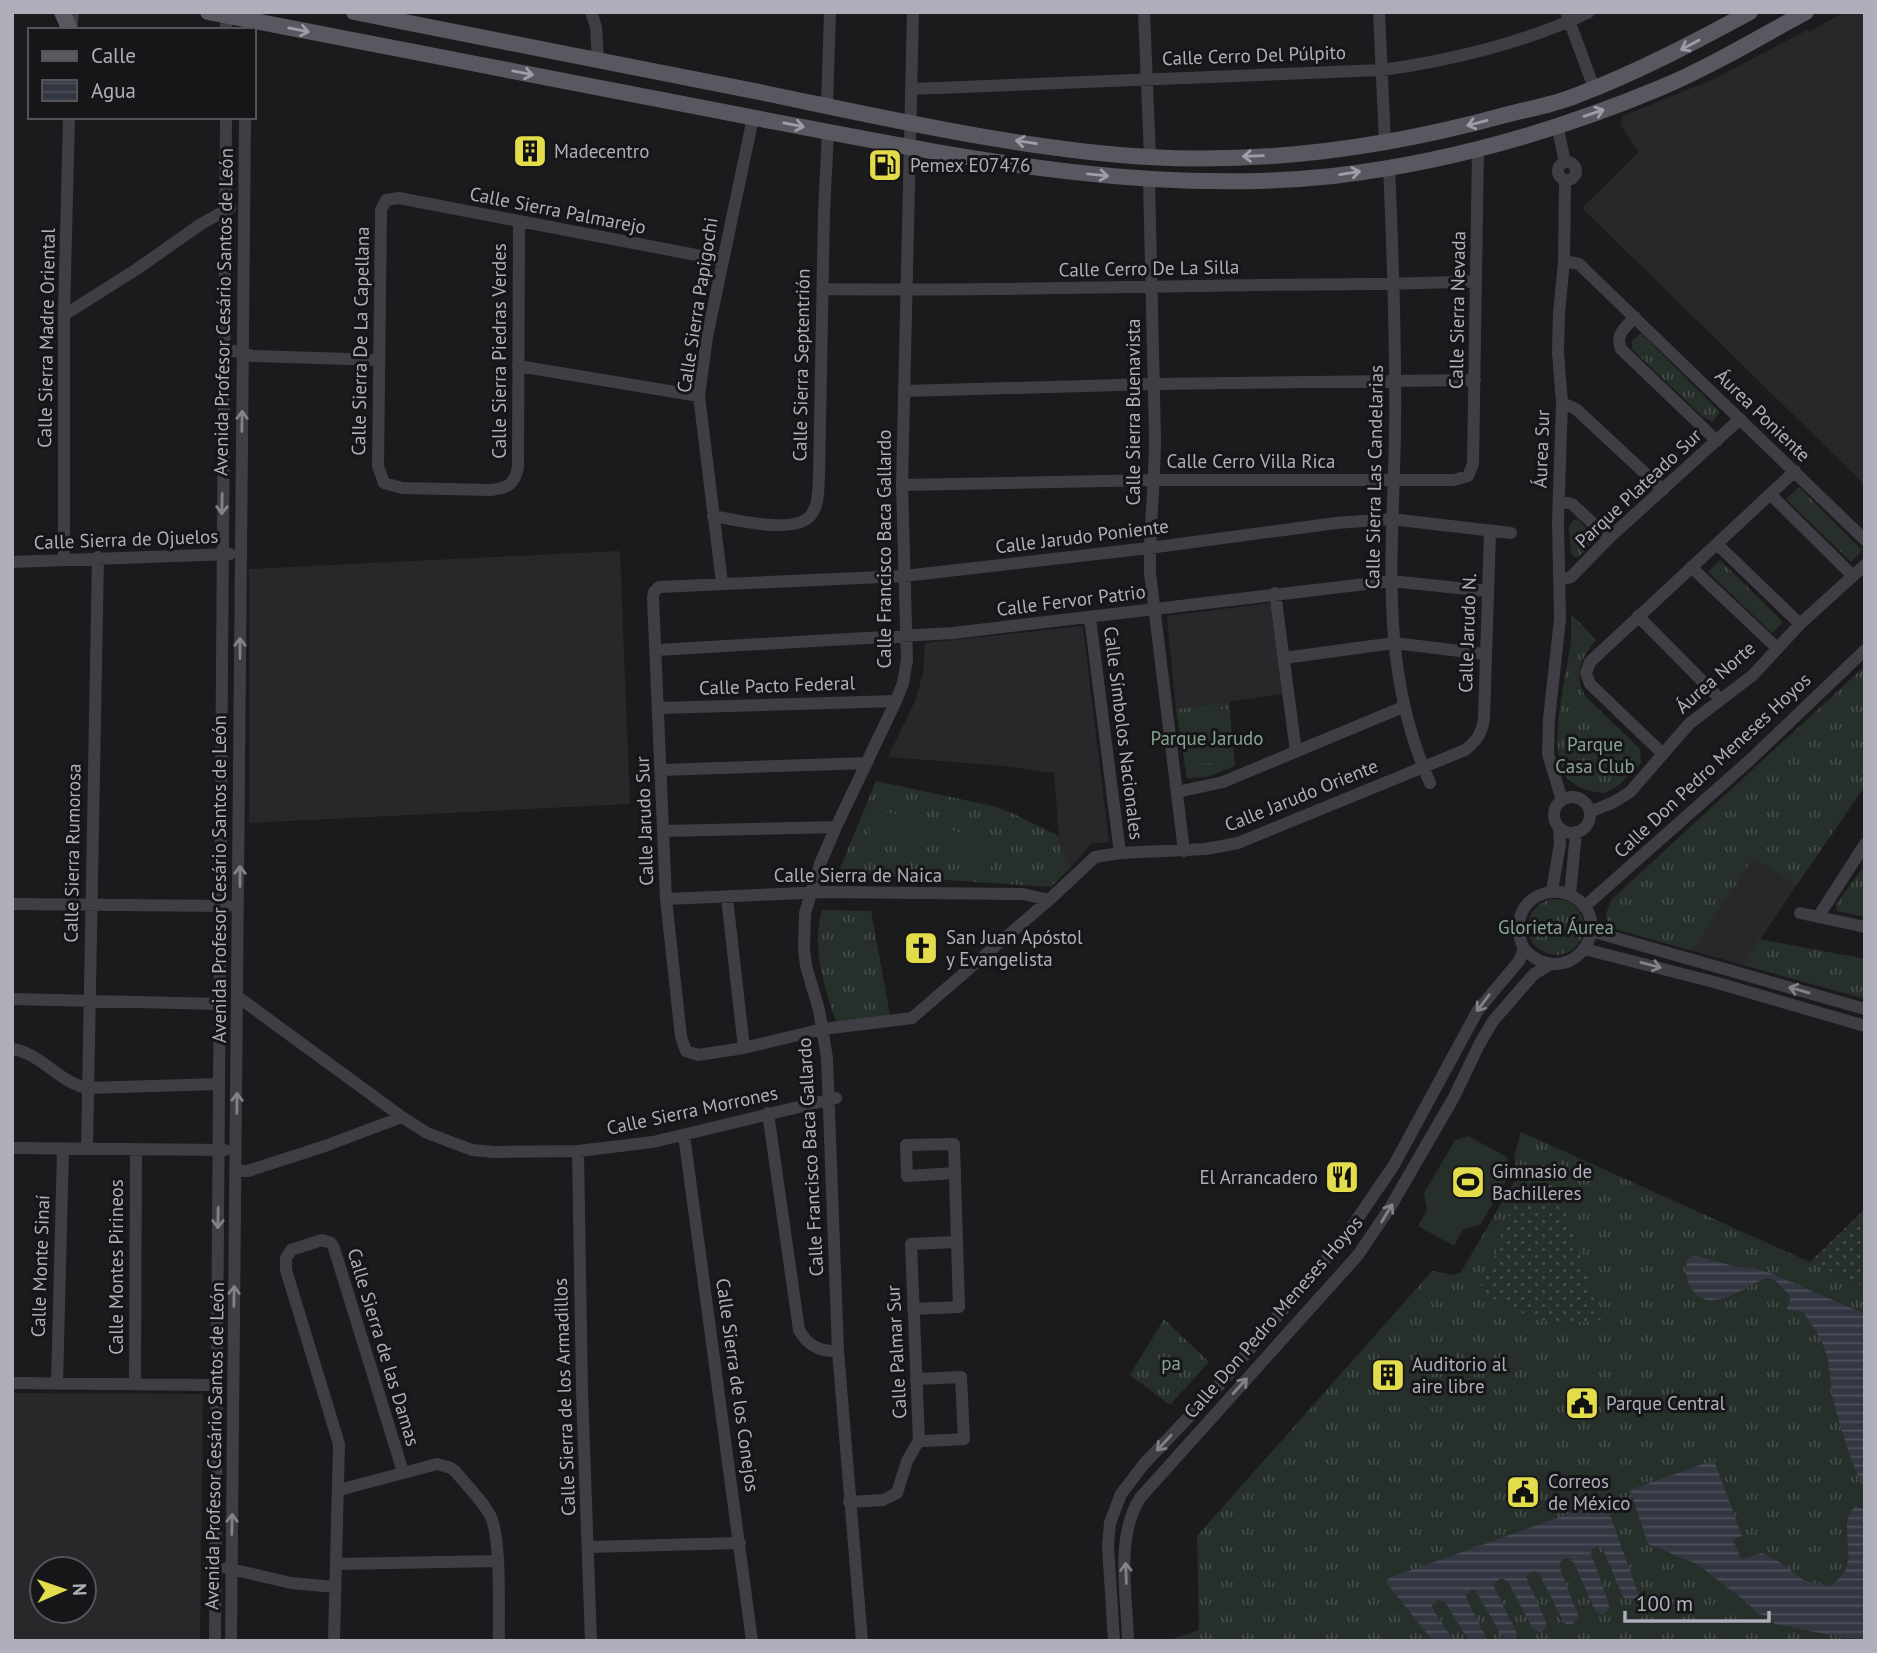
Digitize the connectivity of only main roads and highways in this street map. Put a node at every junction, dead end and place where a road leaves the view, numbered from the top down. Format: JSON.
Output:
{"nodes":[{"id":1,"x":62,"y":12,"type":"edge"},
{"id":2,"x":208,"y":12,"type":"edge"},
{"id":3,"x":354,"y":12,"type":"edge"},
{"id":4,"x":1750,"y":12,"type":"edge"},
{"id":5,"x":1806,"y":12,"type":"edge"},
{"id":6,"x":226,"y":19,"type":"edge"},
{"id":7,"x":247,"y":21,"type":"edge"},
{"id":8,"x":69,"y":28,"type":"edge"}],
"edges":[{"from":1,"to":8,"type":"main road"},
{"from":2,"to":6,"type":"main road"},
{"from":4,"to":3,"type":"main road","one_way":true},
{"from":7,"to":5,"type":"main road","one_way":true},
{"from":6,"to":7,"type":"main road"}]}
